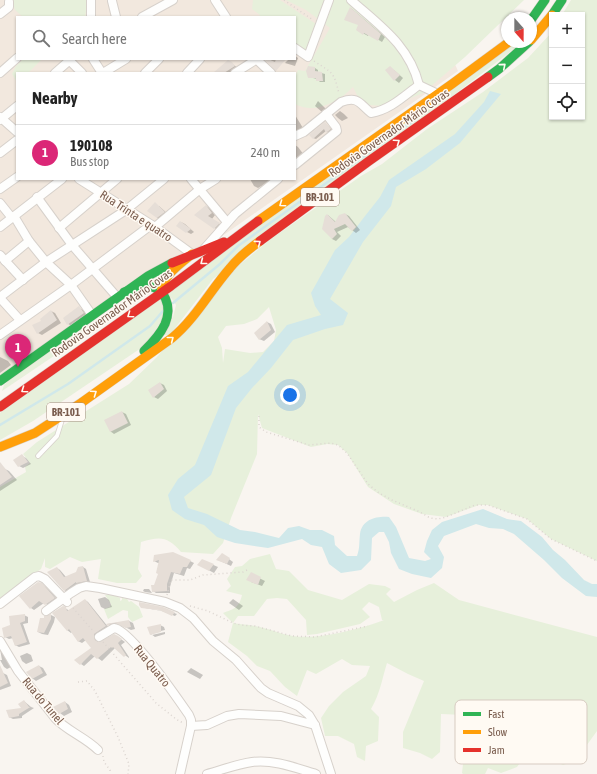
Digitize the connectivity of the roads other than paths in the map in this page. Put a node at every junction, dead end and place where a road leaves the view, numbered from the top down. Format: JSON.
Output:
{"nodes":[{"id":1,"x":91,"y":0,"type":"edge"},
{"id":2,"x":173,"y":0,"type":"edge"},
{"id":3,"x":215,"y":0,"type":"edge"},
{"id":4,"x":329,"y":0,"type":"edge"},
{"id":5,"x":351,"y":0,"type":"edge"},
{"id":6,"x":545,"y":0,"type":"edge"},
{"id":7,"x":562,"y":0,"type":"edge"},
{"id":8,"x":112,"y":1,"type":"dead end"},
{"id":9,"x":9,"y":2,"type":"dead end"},
{"id":10,"x":537,"y":12,"type":"edge"},
{"id":11,"x":554,"y":12,"type":"edge"},
{"id":12,"x":2,"y":13,"type":"edge"},
{"id":13,"x":91,"y":16,"type":"edge"},
{"id":14,"x":116,"y":16,"type":"edge"},
{"id":15,"x":144,"y":16,"type":"edge"},
{"id":16,"x":225,"y":16,"type":"edge"},
{"id":17,"x":549,"y":19,"type":"edge"},
{"id":18,"x":537,"y":33,"type":"edge"},
{"id":19,"x":501,"y":48,"type":"edge"},
{"id":20,"x":522,"y":48,"type":"edge"},
{"id":21,"x":296,"y":49,"type":"edge"},
{"id":22,"x":16,"y":59,"type":"edge"},
{"id":23,"x":70,"y":60,"type":"edge"},
{"id":24,"x":94,"y":60,"type":"edge"},
{"id":25,"x":124,"y":60,"type":"edge"},
{"id":26,"x":158,"y":60,"type":"edge"},
{"id":27,"x":199,"y":60,"type":"edge"},
{"id":28,"x":255,"y":60,"type":"edge"},
{"id":29,"x":258,"y":60,"type":"edge"},
{"id":30,"x":56,"y":72,"type":"edge"},
{"id":31,"x":81,"y":72,"type":"edge"},
{"id":32,"x":102,"y":72,"type":"edge"},
{"id":33,"x":105,"y":72,"type":"edge"},
{"id":34,"x":146,"y":72,"type":"edge"},
{"id":35,"x":188,"y":72,"type":"edge"},
{"id":36,"x":237,"y":72,"type":"edge"},
{"id":37,"x":270,"y":72,"type":"edge"},
{"id":38,"x":0,"y":73,"type":"edge"},
{"id":39,"x":419,"y":85,"type":"junction"},
{"id":40,"x":438,"y":94,"type":"junction"},
{"id":41,"x":16,"y":107,"type":"edge"},
{"id":42,"x":326,"y":114,"type":"junction"},
{"id":43,"x":1,"y":118,"type":"edge"},
{"id":44,"x":16,"y":131,"type":"edge"},
{"id":45,"x":296,"y":136,"type":"edge"},
{"id":46,"x":16,"y":141,"type":"edge"},
{"id":47,"x":0,"y":153,"type":"edge"},
{"id":48,"x":296,"y":164,"type":"edge"},
{"id":49,"x":16,"y":178,"type":"edge"},
{"id":50,"x":61,"y":180,"type":"edge"},
{"id":51,"x":80,"y":180,"type":"edge"},
{"id":52,"x":116,"y":180,"type":"edge"},
{"id":53,"x":163,"y":180,"type":"edge"},
{"id":54,"x":192,"y":180,"type":"edge"},
{"id":55,"x":214,"y":180,"type":"edge"},
{"id":56,"x":277,"y":180,"type":"edge"},
{"id":57,"x":0,"y":189,"type":"edge"},
{"id":58,"x":200,"y":189,"type":"junction"},
{"id":59,"x":99,"y":193,"type":"junction"},
{"id":60,"x":37,"y":197,"type":"junction"},
{"id":61,"x":0,"y":203,"type":"edge"},
{"id":62,"x":126,"y":210,"type":"junction"},
{"id":63,"x":13,"y":217,"type":"junction"},
{"id":64,"x":227,"y":222,"type":"junction"},
{"id":65,"x":0,"y":226,"type":"edge"},
{"id":66,"x":153,"y":226,"type":"junction"},
{"id":67,"x":59,"y":228,"type":"junction"},
{"id":68,"x":234,"y":238,"type":"junction"},
{"id":69,"x":29,"y":241,"type":"junction"},
{"id":70,"x":174,"y":241,"type":"junction"},
{"id":71,"x":72,"y":245,"type":"junction"},
{"id":72,"x":204,"y":249,"type":"junction"},
{"id":73,"x":192,"y":254,"type":"junction"},
{"id":74,"x":3,"y":258,"type":"edge"},
{"id":75,"x":175,"y":261,"type":"junction"},
{"id":76,"x":46,"y":262,"type":"junction"},
{"id":77,"x":92,"y":269,"type":"junction"},
{"id":78,"x":23,"y":280,"type":"junction"},
{"id":79,"x":71,"y":285,"type":"junction"},
{"id":80,"x":162,"y":292,"type":"junction"},
{"id":81,"x":120,"y":295,"type":"junction"},
{"id":82,"x":0,"y":297,"type":"edge"},
{"id":83,"x":92,"y":314,"type":"junction"},
{"id":84,"x":20,"y":320,"type":"junction"},
{"id":85,"x":0,"y":335,"type":"edge"},
{"id":86,"x":128,"y":369,"type":"junction"},
{"id":87,"x":0,"y":381,"type":"edge"},
{"id":88,"x":0,"y":407,"type":"edge"},
{"id":89,"x":64,"y":414,"type":"junction"},
{"id":90,"x":35,"y":433,"type":"junction"},
{"id":91,"x":0,"y":447,"type":"edge"},
{"id":92,"x":38,"y":456,"type":"dead end"},
{"id":93,"x":0,"y":458,"type":"edge"},
{"id":94,"x":65,"y":600,"type":"junction"},
{"id":95,"x":0,"y":604,"type":"edge"},
{"id":96,"x":46,"y":611,"type":"dead end"},
{"id":97,"x":99,"y":638,"type":"road end"},
{"id":98,"x":0,"y":641,"type":"edge"},
{"id":99,"x":315,"y":725,"type":"junction"},
{"id":100,"x":191,"y":726,"type":"junction"},
{"id":101,"x":98,"y":750,"type":"road end"},
{"id":102,"x":180,"y":774,"type":"edge"},
{"id":103,"x":207,"y":774,"type":"edge"},
{"id":104,"x":316,"y":774,"type":"edge"},
{"id":105,"x":331,"y":774,"type":"edge"}],
"edges":[{"from":1,"to":13,"type":"street"},
{"from":2,"to":15,"type":"street"},
{"from":3,"to":16,"type":"street"},
{"from":4,"to":21,"type":"street"},
{"from":5,"to":39,"type":"street"},
{"from":6,"to":10,"type":"main road"},
{"from":7,"to":11,"type":"main road","name":"Rodovia Governador Mário Covas","number":"BR-101"},
{"from":8,"to":14,"type":"street"},
{"from":9,"to":12,"type":"street"},
{"from":17,"to":18,"type":"main road","name":"Rodovia Governador Mário Covas","number":"BR-101"},
{"from":19,"to":40,"type":"main road","name":"Rodovia Governador Mário Covas","number":"BR-101"},
{"from":86,"to":20,"type":"main road","name":"Rodovia Governador Mário Covas","number":"BR-101","one_way":true},
{"from":22,"to":38,"type":"street"},
{"from":23,"to":30,"type":"street"},
{"from":23,"to":31,"type":"street"},
{"from":24,"to":32,"type":"street"},
{"from":25,"to":33,"type":"street"},
{"from":26,"to":34,"type":"street"},
{"from":27,"to":35,"type":"street"},
{"from":28,"to":36,"type":"street"},
{"from":29,"to":37,"type":"street"},
{"from":39,"to":40,"type":"street"},
{"from":39,"to":42,"type":"street"},
{"from":40,"to":68,"type":"main road","name":"Rodovia Governador Mário Covas","number":"BR-101","one_way":true},
{"from":41,"to":43,"type":"street"},
{"from":42,"to":45,"type":"street"},
{"from":42,"to":48,"type":"street"},
{"from":43,"to":44,"type":"street"},
{"from":46,"to":47,"type":"street"},
{"from":49,"to":57,"type":"street"},
{"from":50,"to":60,"type":"street"},
{"from":51,"to":59,"type":"street","name":"Rua Trinta e quatro"},
{"from":52,"to":59,"type":"street"},
{"from":53,"to":62,"type":"street"},
{"from":54,"to":58,"type":"street"},
{"from":55,"to":58,"type":"street"},
{"from":56,"to":64,"type":"street"},
{"from":58,"to":64,"type":"street"},
{"from":58,"to":66,"type":"street"},
{"from":59,"to":62,"type":"street","name":"Rua Trinta e quatro"},
{"from":59,"to":67,"type":"street"},
{"from":60,"to":63,"type":"street"},
{"from":60,"to":67,"type":"street"},
{"from":61,"to":63,"type":"street"},
{"from":62,"to":66,"type":"street","name":"Rua Trinta e quatro"},
{"from":62,"to":71,"type":"street"},
{"from":63,"to":65,"type":"street"},
{"from":63,"to":69,"type":"street"},
{"from":64,"to":72,"type":"street"},
{"from":66,"to":70,"type":"street","name":"Rua Trinta e quatro"},
{"from":66,"to":77,"type":"street"},
{"from":67,"to":71,"type":"street"},
{"from":68,"to":72,"type":"main road"},
{"from":68,"to":80,"type":"main road","name":"Rodovia Governador Mário Covas","number":"BR-101","one_way":true},
{"from":69,"to":74,"type":"street"},
{"from":69,"to":76,"type":"street"},
{"from":70,"to":73,"type":"street","name":"Rua Trinta e quatro"},
{"from":70,"to":75,"type":"street"},
{"from":71,"to":76,"type":"street"},
{"from":71,"to":77,"type":"street"},
{"from":72,"to":73,"type":"main road"},
{"from":73,"to":75,"type":"main road"},
{"from":73,"to":80,"type":"main road"},
{"from":74,"to":78,"type":"street"},
{"from":75,"to":81,"type":"main road"},
{"from":76,"to":78,"type":"street"},
{"from":76,"to":79,"type":"street"},
{"from":77,"to":79,"type":"street"},
{"from":77,"to":81,"type":"street"},
{"from":78,"to":82,"type":"street"},
{"from":79,"to":83,"type":"street"},
{"from":79,"to":84,"type":"street"},
{"from":80,"to":81,"type":"main road"},
{"from":80,"to":86,"type":"main road"},
{"from":80,"to":88,"type":"main road","name":"Rodovia Governador Mário Covas","number":"BR-101","one_way":true},
{"from":81,"to":83,"type":"main road"},
{"from":82,"to":84,"type":"street"},
{"from":83,"to":87,"type":"main road"},
{"from":84,"to":85,"type":"street"},
{"from":89,"to":86,"type":"main road","name":"Rodovia Governador Mário Covas","number":"BR-101","one_way":true},
{"from":89,"to":90,"type":"main road","name":"Rodovia Governador Mário Covas","number":"BR-101"},
{"from":89,"to":92,"type":"lane"},
{"from":90,"to":91,"type":"main road","name":"Rodovia Governador Mário Covas","number":"BR-101"},
{"from":90,"to":93,"type":"main road"},
{"from":94,"to":95,"type":"street"},
{"from":94,"to":96,"type":"street"},
{"from":94,"to":99,"type":"street"},
{"from":97,"to":100,"type":"street","name":"Rua Quatro"},
{"from":98,"to":101,"type":"street","name":"Rua do Tunel"},
{"from":99,"to":100,"type":"street"},
{"from":99,"to":105,"type":"street"},
{"from":100,"to":102,"type":"street"},
{"from":103,"to":104,"type":"street"}]}
